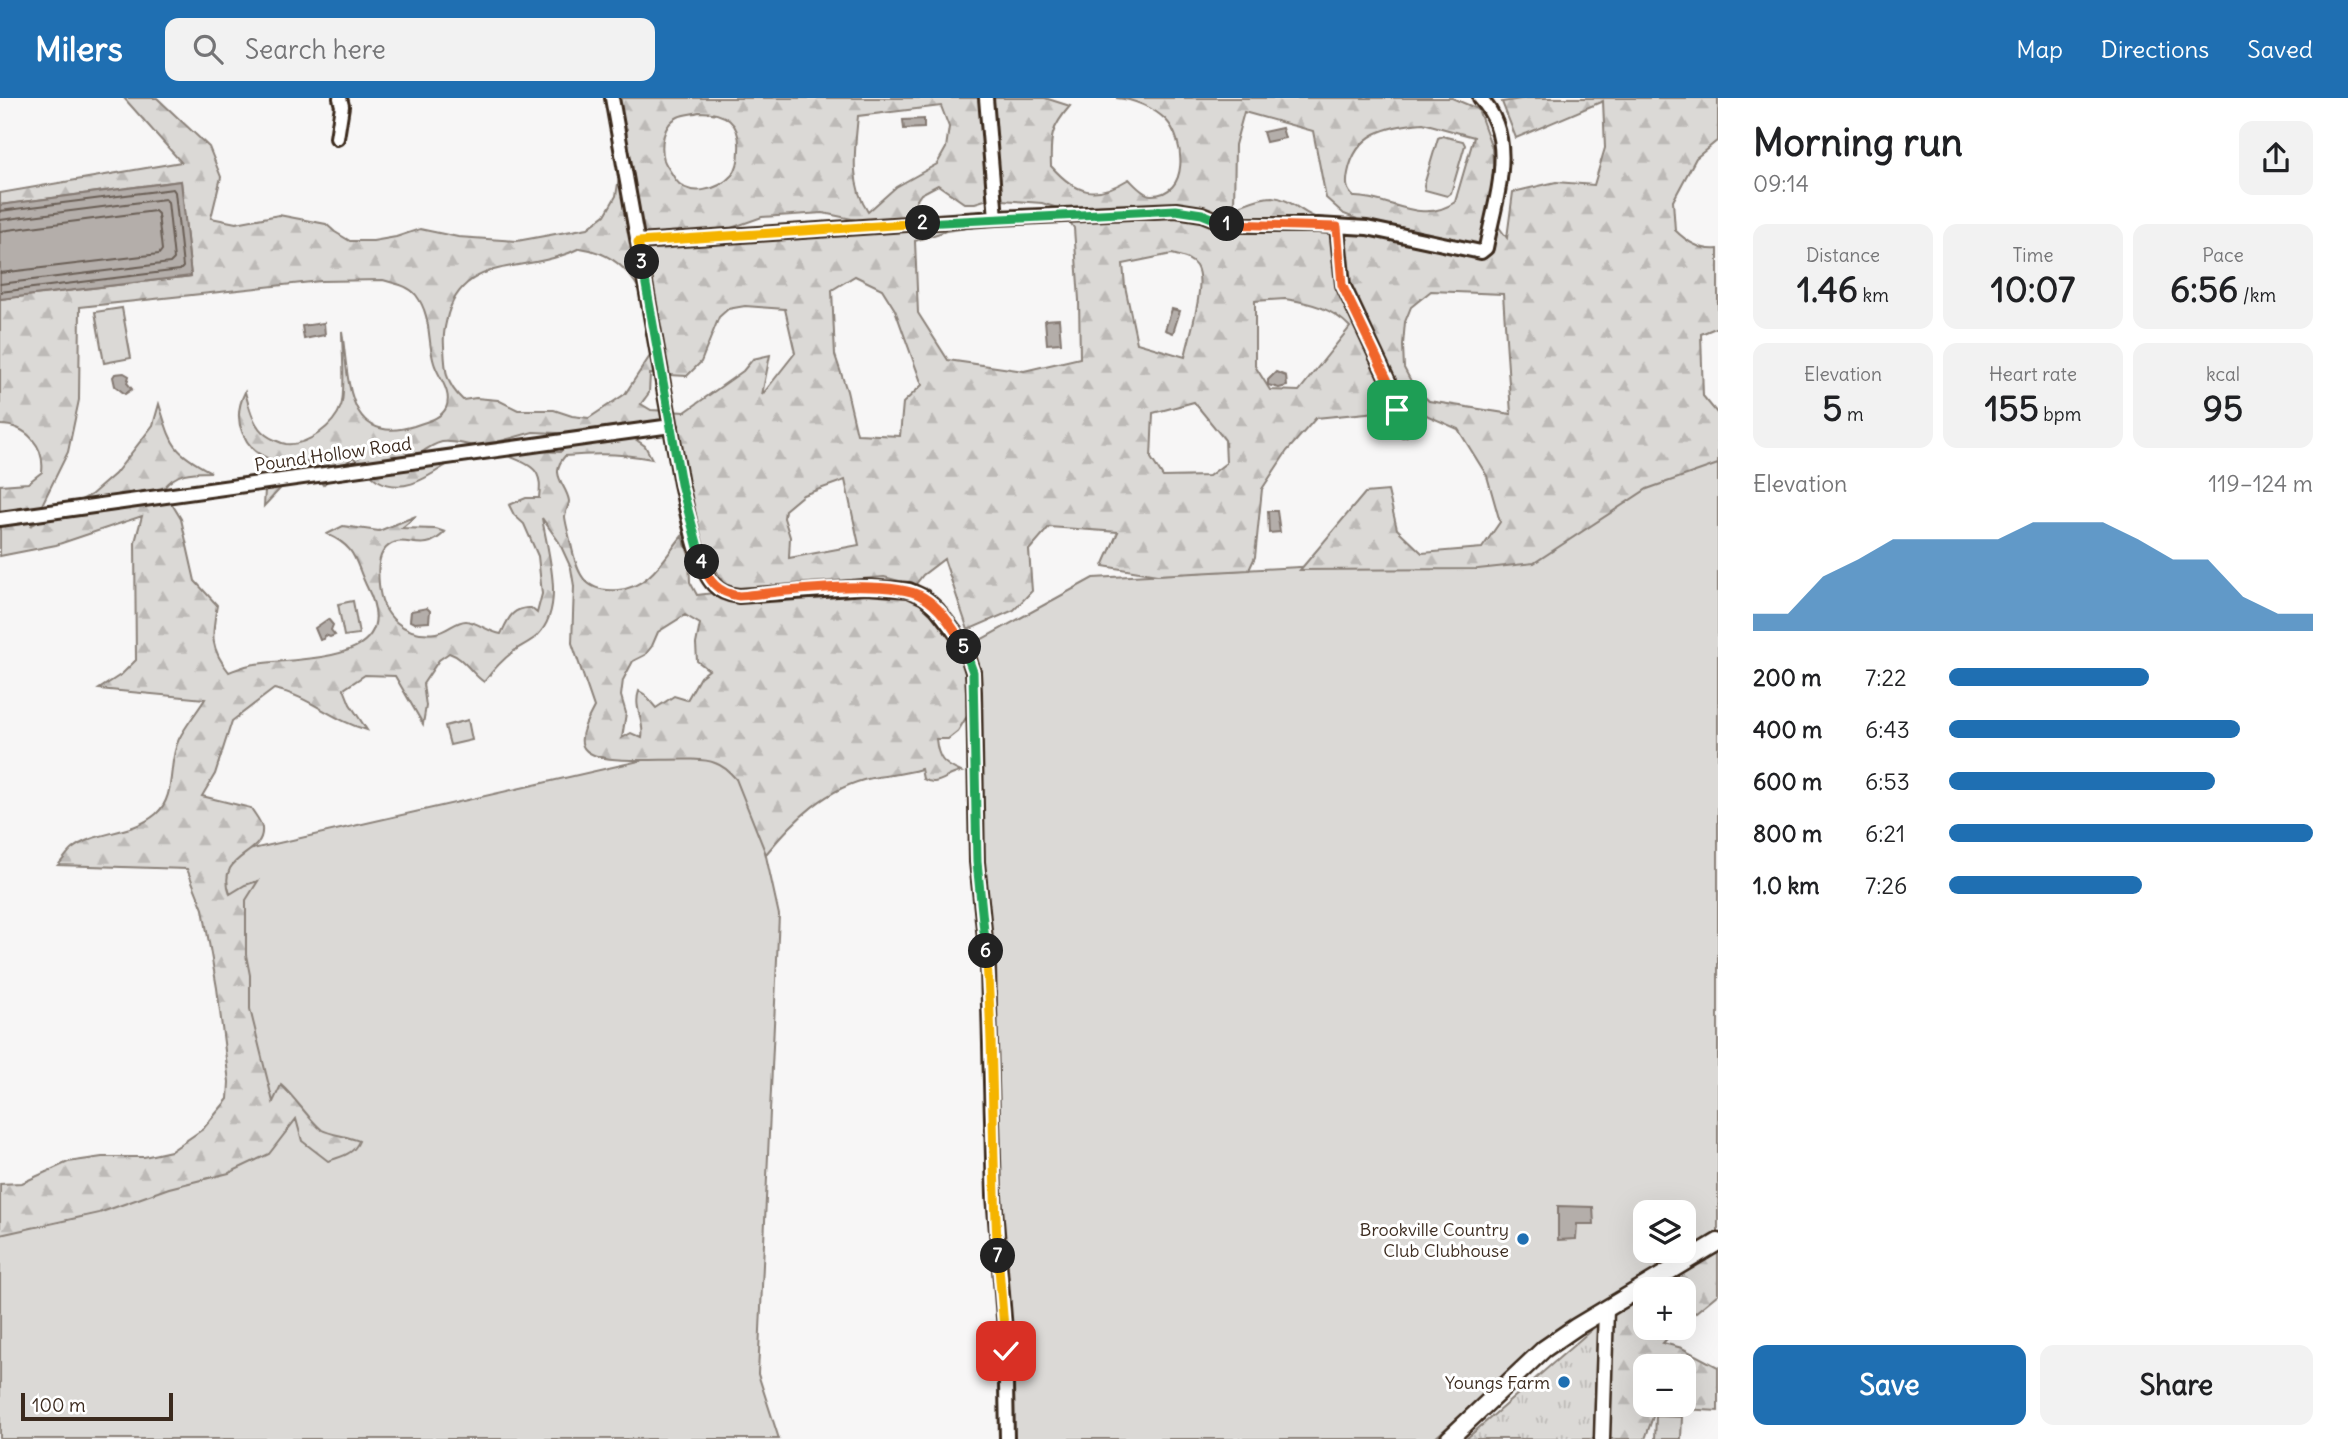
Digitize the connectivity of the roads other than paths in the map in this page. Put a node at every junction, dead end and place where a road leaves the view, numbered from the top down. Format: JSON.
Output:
{"nodes":[{"id":1,"x":340,"y":98,"type":"edge"},
{"id":2,"x":612,"y":98,"type":"edge"},
{"id":3,"x":986,"y":98,"type":"edge"},
{"id":4,"x":1480,"y":98,"type":"edge"},
{"id":5,"x":337,"y":138,"type":"dead end"},
{"id":6,"x":996,"y":218,"type":"junction"},
{"id":7,"x":1337,"y":227,"type":"junction"},
{"id":8,"x":638,"y":242,"type":"junction"},
{"id":9,"x":671,"y":426,"type":"junction"},
{"id":10,"x":1403,"y":429,"type":"dead end"},
{"id":11,"x":0,"y":519,"type":"edge"},
{"id":12,"x":1718,"y":1242,"type":"edge"},
{"id":13,"x":1606,"y":1310,"type":"junction"},
{"id":14,"x":1007,"y":1439,"type":"edge"},
{"id":15,"x":1450,"y":1439,"type":"edge"},
{"id":16,"x":1602,"y":1439,"type":"edge"}],
"edges":[{"from":1,"to":5,"type":"street"},
{"from":2,"to":8,"type":"street"},
{"from":3,"to":6,"type":"street"},
{"from":4,"to":7,"type":"street"},
{"from":6,"to":7,"type":"street"},
{"from":6,"to":8,"type":"street"},
{"from":7,"to":10,"type":"street"},
{"from":8,"to":9,"type":"street"},
{"from":9,"to":11,"type":"street","name":"Pound Hollow Road"},
{"from":9,"to":14,"type":"street"},
{"from":12,"to":13,"type":"main road"},
{"from":13,"to":15,"type":"main road"},
{"from":13,"to":16,"type":"street"}]}
